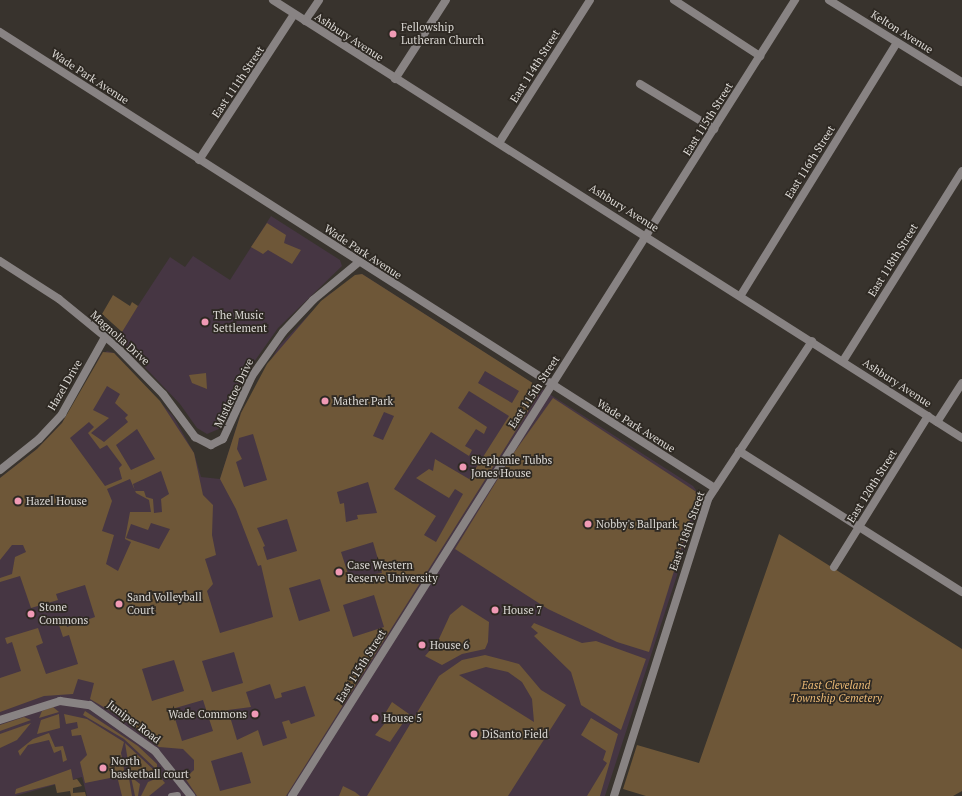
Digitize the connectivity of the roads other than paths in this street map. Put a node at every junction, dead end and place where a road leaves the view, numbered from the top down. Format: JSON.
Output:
{"nodes":[{"id":1,"x":272,"y":0,"type":"edge"},
{"id":2,"x":319,"y":0,"type":"edge"},
{"id":3,"x":446,"y":0,"type":"edge"},
{"id":4,"x":590,"y":0,"type":"edge"},
{"id":5,"x":674,"y":0,"type":"edge"},
{"id":6,"x":795,"y":0,"type":"edge"},
{"id":7,"x":829,"y":0,"type":"edge"},
{"id":8,"x":294,"y":14,"type":"junction"},
{"id":9,"x":305,"y":21,"type":"junction"},
{"id":10,"x":0,"y":32,"type":"edge"},
{"id":11,"x":897,"y":42,"type":"junction"},
{"id":12,"x":760,"y":56,"type":"junction"},
{"id":13,"x":395,"y":80,"type":"junction"},
{"id":14,"x":962,"y":82,"type":"edge"},
{"id":15,"x":640,"y":84,"type":"dead end"},
{"id":16,"x":714,"y":129,"type":"junction"},
{"id":17,"x":499,"y":143,"type":"junction"},
{"id":18,"x":199,"y":160,"type":"junction"},
{"id":19,"x":962,"y":171,"type":"edge"},
{"id":20,"x":647,"y":235,"type":"junction"},
{"id":21,"x":0,"y":261,"type":"edge"},
{"id":22,"x":359,"y":262,"type":"junction"},
{"id":23,"x":741,"y":295,"type":"junction"},
{"id":24,"x":105,"y":337,"type":"junction"},
{"id":25,"x":812,"y":341,"type":"junction"},
{"id":26,"x":843,"y":361,"type":"junction"},
{"id":27,"x":962,"y":383,"type":"edge"},
{"id":28,"x":551,"y":386,"type":"junction"},
{"id":29,"x":928,"y":416,"type":"junction"},
{"id":30,"x":938,"y":422,"type":"junction"},
{"id":31,"x":962,"y":438,"type":"edge"},
{"id":32,"x":211,"y":445,"type":"joint"},
{"id":33,"x":739,"y":452,"type":"junction"},
{"id":34,"x":0,"y":470,"type":"edge"},
{"id":35,"x":715,"y":488,"type":"junction"},
{"id":36,"x":859,"y":527,"type":"junction"},
{"id":37,"x":834,"y":566,"type":"dead end"},
{"id":38,"x":962,"y":592,"type":"edge"},
{"id":39,"x":0,"y":720,"type":"edge"},
{"id":40,"x":191,"y":796,"type":"edge"},
{"id":41,"x":292,"y":796,"type":"edge"},
{"id":42,"x":614,"y":796,"type":"edge"}],
"edges":[{"from":1,"to":8,"type":"street","name":"Ashbury Avenue"},
{"from":2,"to":9,"type":"street"},
{"from":3,"to":13,"type":"street"},
{"from":4,"to":17,"type":"street","name":"East 114th Street"},
{"from":5,"to":12,"type":"street"},
{"from":6,"to":12,"type":"street","name":"East 115th Street"},
{"from":7,"to":11,"type":"street","name":"Kelton Avenue"},
{"from":8,"to":9,"type":"street","name":"Ashbury Avenue"},
{"from":8,"to":18,"type":"street","name":"East 111th Street"},
{"from":9,"to":13,"type":"street","name":"Ashbury Avenue"},
{"from":10,"to":18,"type":"street","name":"Wade Park Avenue"},
{"from":11,"to":14,"type":"street","name":"Kelton Avenue"},
{"from":11,"to":23,"type":"street","name":"East 116th Street"},
{"from":12,"to":16,"type":"street","name":"East 115th Street"},
{"from":13,"to":17,"type":"street","name":"Ashbury Avenue"},
{"from":15,"to":16,"type":"street"},
{"from":16,"to":20,"type":"street","name":"East 115th Street"},
{"from":17,"to":20,"type":"street","name":"Ashbury Avenue"},
{"from":18,"to":22,"type":"street","name":"Wade Park Avenue"},
{"from":19,"to":26,"type":"street","name":"East 118th Street"},
{"from":20,"to":23,"type":"street","name":"Ashbury Avenue"},
{"from":20,"to":28,"type":"street","name":"East 115th Street"},
{"from":21,"to":24,"type":"street","name":"Magnolia Drive"},
{"from":22,"to":28,"type":"street","name":"Wade Park Avenue"},
{"from":22,"to":32,"type":"street","name":"Mistletoe Drive"},
{"from":23,"to":25,"type":"street","name":"Ashbury Avenue"},
{"from":24,"to":32,"type":"street","name":"Magnolia Drive"},
{"from":24,"to":34,"type":"street","name":"Hazel Drive"},
{"from":25,"to":26,"type":"street","name":"Ashbury Avenue"},
{"from":25,"to":33,"type":"street","name":"East 118th Street"},
{"from":26,"to":29,"type":"street","name":"Ashbury Avenue"},
{"from":27,"to":30,"type":"street"},
{"from":28,"to":35,"type":"street","name":"Wade Park Avenue"},
{"from":28,"to":41,"type":"street","name":"East 115th Street"},
{"from":29,"to":30,"type":"street","name":"Ashbury Avenue"},
{"from":29,"to":36,"type":"street","name":"East 120th Street"},
{"from":30,"to":31,"type":"street","name":"Ashbury Avenue"},
{"from":33,"to":35,"type":"street","name":"East 118th Street"},
{"from":33,"to":36,"type":"street"},
{"from":35,"to":42,"type":"street","name":"East 118th Street"},
{"from":36,"to":37,"type":"street","name":"East 120th Street"},
{"from":36,"to":38,"type":"street"},
{"from":39,"to":40,"type":"street","name":"Juniper Road"}]}
